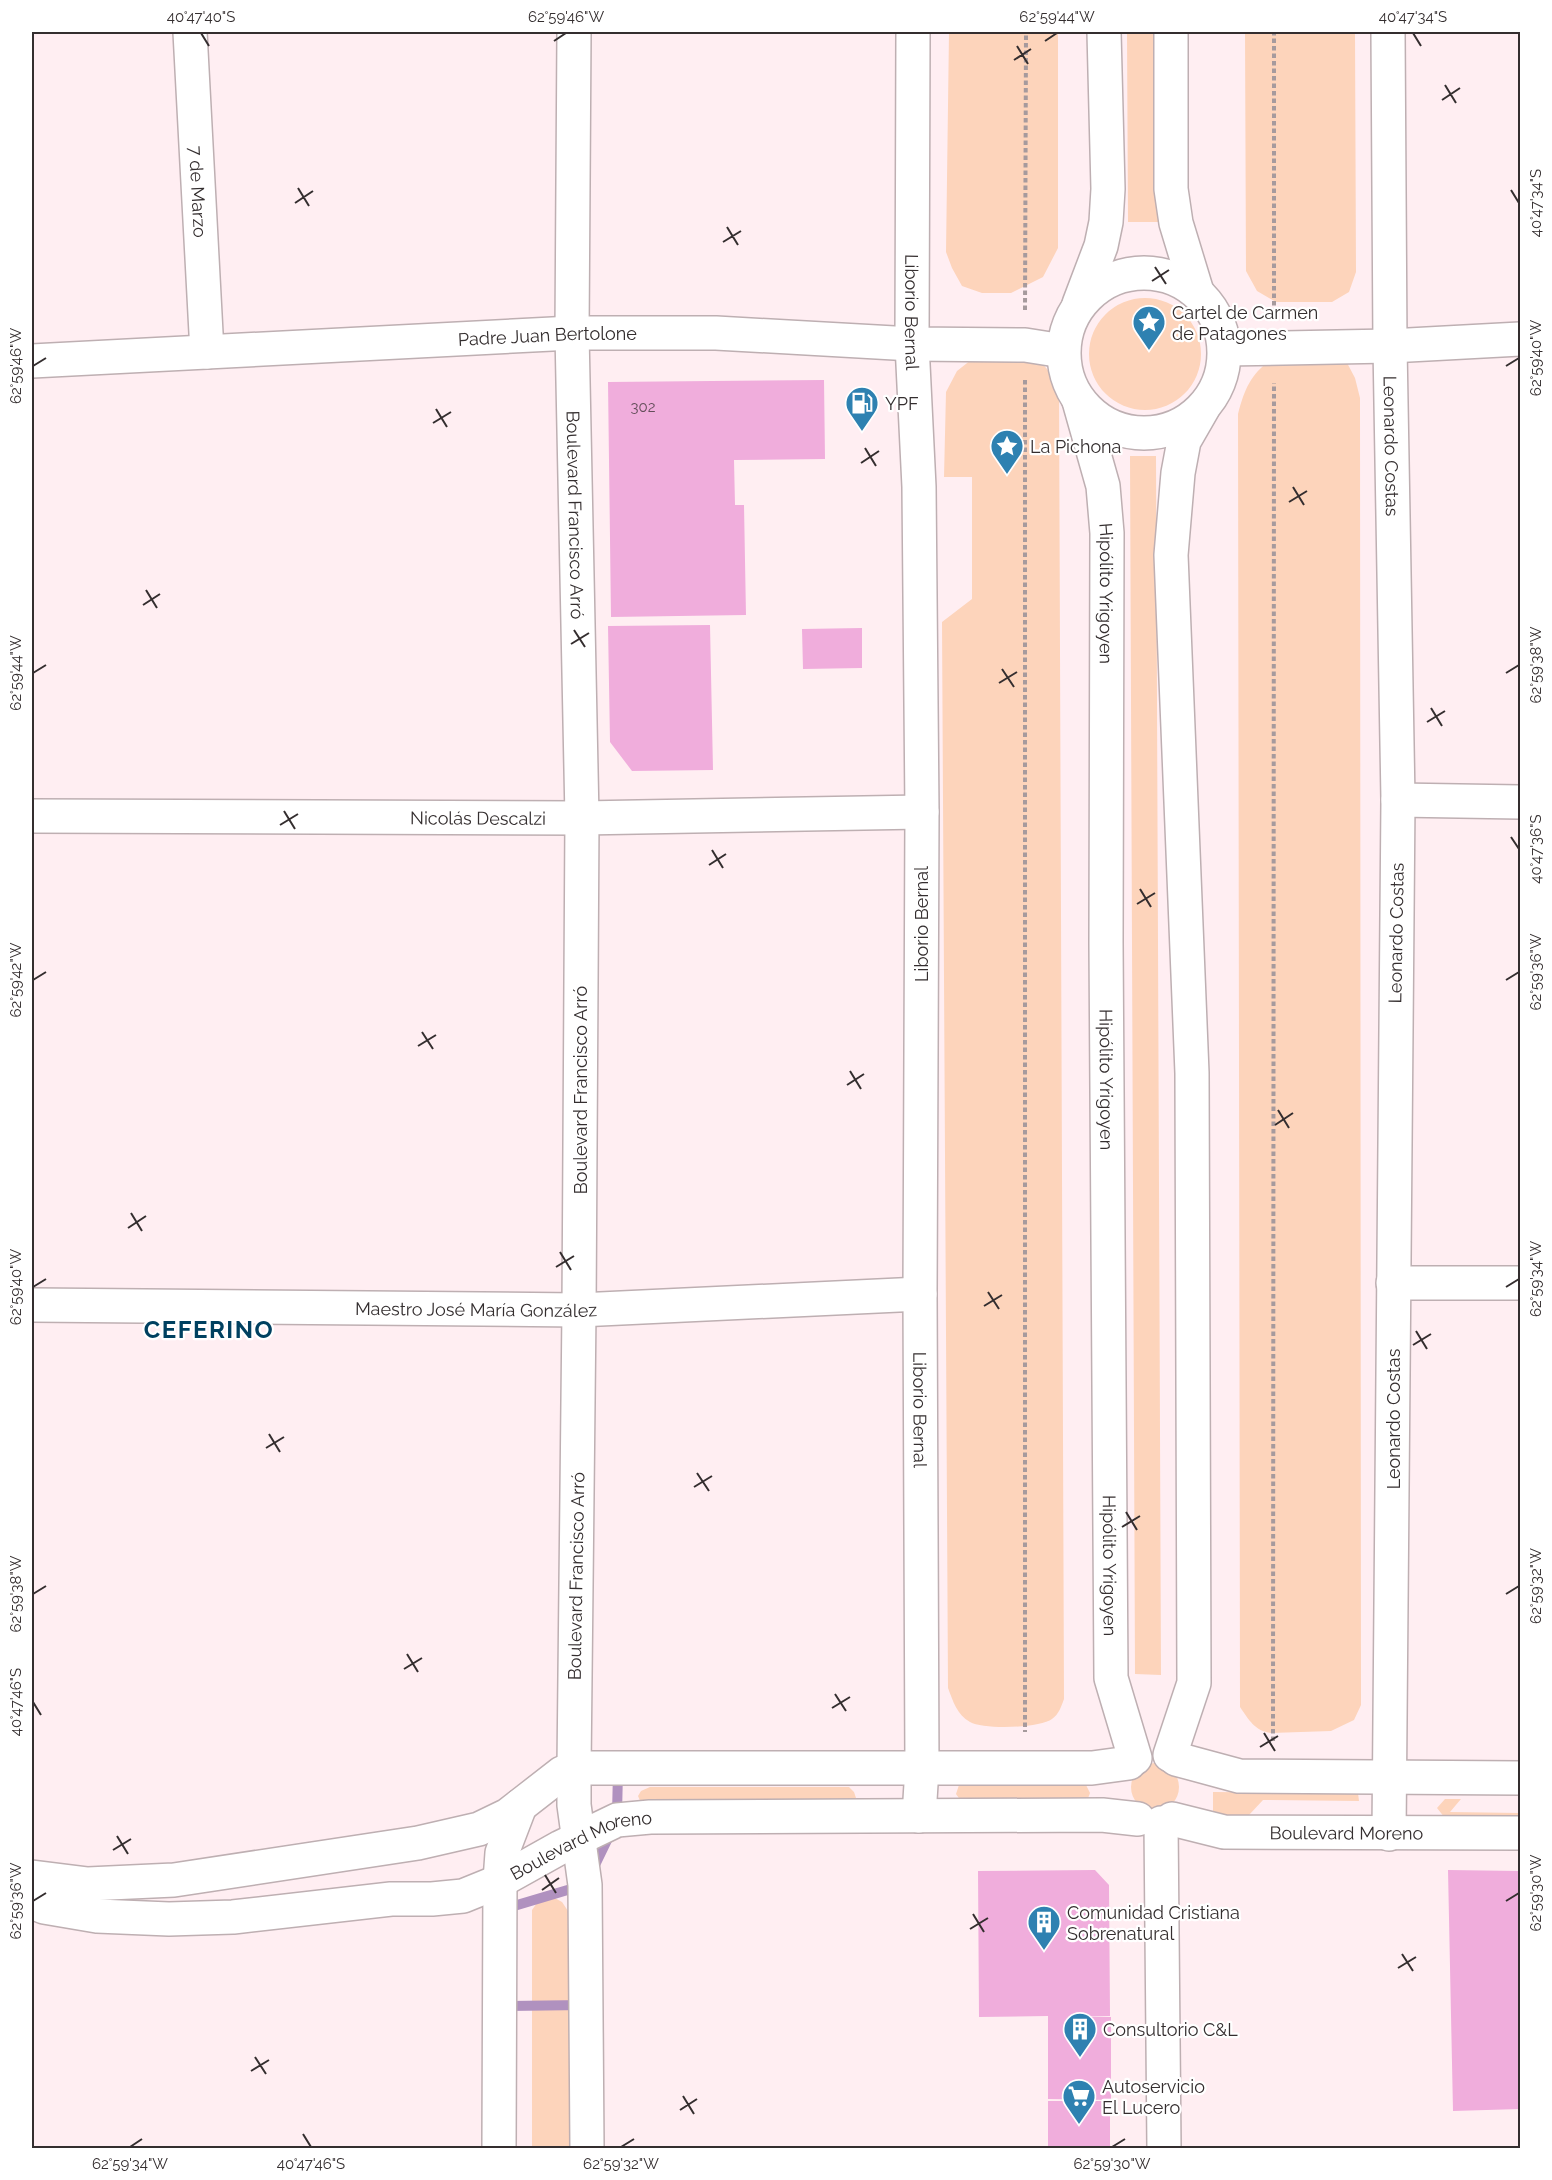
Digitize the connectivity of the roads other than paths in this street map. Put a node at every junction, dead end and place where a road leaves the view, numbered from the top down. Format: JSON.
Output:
{"nodes":[{"id":1,"x":190,"y":32,"type":"edge"},
{"id":2,"x":574,"y":32,"type":"edge"},
{"id":3,"x":912,"y":32,"type":"edge"},
{"id":4,"x":1104,"y":32,"type":"edge"},
{"id":5,"x":1171,"y":32,"type":"edge"},
{"id":6,"x":1388,"y":32,"type":"edge"},
{"id":7,"x":1197,"y":292,"type":"junction"},
{"id":8,"x":1078,"y":304,"type":"junction"},
{"id":9,"x":572,"y":333,"type":"junction"},
{"id":10,"x":1521,"y":339,"type":"edge"},
{"id":11,"x":912,"y":344,"type":"junction"},
{"id":12,"x":1390,"y":346,"type":"junction"},
{"id":13,"x":1225,"y":349,"type":"junction"},
{"id":14,"x":1063,"y":351,"type":"junction"},
{"id":15,"x":207,"y":352,"type":"junction"},
{"id":16,"x":32,"y":361,"type":"edge"},
{"id":17,"x":1079,"y":401,"type":"junction"},
{"id":18,"x":1203,"y":408,"type":"junction"},
{"id":19,"x":1398,"y":800,"type":"junction"},
{"id":20,"x":1521,"y":802,"type":"edge"},
{"id":21,"x":922,"y":812,"type":"junction"},
{"id":22,"x":32,"y":816,"type":"edge"},
{"id":23,"x":582,"y":818,"type":"junction"},
{"id":24,"x":1393,"y":1283,"type":"junction"},
{"id":25,"x":1521,"y":1283,"type":"edge"},
{"id":26,"x":920,"y":1294,"type":"junction"},
{"id":27,"x":32,"y":1305,"type":"edge"},
{"id":28,"x":579,"y":1310,"type":"junction"},
{"id":29,"x":1173,"y":1757,"type":"junction"},
{"id":30,"x":1132,"y":1761,"type":"junction"},
{"id":31,"x":574,"y":1768,"type":"junction"},
{"id":32,"x":922,"y":1768,"type":"junction"},
{"id":33,"x":1390,"y":1777,"type":"junction"},
{"id":34,"x":1521,"y":1778,"type":"edge"},
{"id":35,"x":520,"y":1806,"type":"junction"},
{"id":36,"x":919,"y":1816,"type":"junction"},
{"id":37,"x":1157,"y":1820,"type":"junction"},
{"id":38,"x":1521,"y":1833,"type":"edge"},
{"id":39,"x":1389,"y":1834,"type":"junction"},
{"id":40,"x":579,"y":1838,"type":"junction"},
{"id":41,"x":32,"y":1877,"type":"edge"},
{"id":42,"x":500,"y":1881,"type":"junction"},
{"id":43,"x":32,"y":1902,"type":"edge"},
{"id":44,"x":499,"y":2148,"type":"edge"},
{"id":45,"x":587,"y":2148,"type":"edge"},
{"id":46,"x":1164,"y":2148,"type":"edge"}],
"edges":[{"from":1,"to":15,"type":"street","name":"7 de Marzo"},
{"from":2,"to":9,"type":"street","name":"Boulevard Francisco Arró"},
{"from":3,"to":11,"type":"street","name":"Liborio Bernal"},
{"from":4,"to":8,"type":"street"},
{"from":5,"to":7,"type":"street"},
{"from":6,"to":12,"type":"street","name":"Leonardo Costas"},
{"from":7,"to":8,"type":"street"},
{"from":7,"to":13,"type":"street"},
{"from":8,"to":14,"type":"street"},
{"from":9,"to":11,"type":"street","name":"Padre Juan Bertolone"},
{"from":9,"to":15,"type":"street","name":"Padre Juan Bertolone"},
{"from":9,"to":23,"type":"street","name":"Boulevard Francisco Arró"},
{"from":10,"to":12,"type":"street"},
{"from":11,"to":14,"type":"street","name":"Padre Juan Bertolone"},
{"from":11,"to":21,"type":"street","name":"Liborio Bernal"},
{"from":12,"to":13,"type":"street"},
{"from":12,"to":19,"type":"street","name":"Leonardo Costas"},
{"from":13,"to":18,"type":"street"},
{"from":14,"to":17,"type":"street"},
{"from":15,"to":16,"type":"street","name":"Padre Juan Bertolone"},
{"from":17,"to":18,"type":"street"},
{"from":17,"to":30,"type":"street","name":"Hipólito Yrigoyen"},
{"from":18,"to":29,"type":"street"},
{"from":19,"to":20,"type":"street"},
{"from":19,"to":24,"type":"street","name":"Leonardo Costas"},
{"from":21,"to":23,"type":"street","name":"Nicolás Descalzi"},
{"from":21,"to":26,"type":"street","name":"Liborio Bernal"},
{"from":22,"to":23,"type":"street","name":"Nicolás Descalzi"},
{"from":23,"to":28,"type":"street","name":"Boulevard Francisco Arró"},
{"from":24,"to":25,"type":"street"},
{"from":24,"to":33,"type":"street","name":"Leonardo Costas"},
{"from":26,"to":28,"type":"street","name":"Maestro José María González"},
{"from":26,"to":32,"type":"street","name":"Liborio Bernal"},
{"from":27,"to":28,"type":"street","name":"Maestro José María González"},
{"from":28,"to":31,"type":"street","name":"Boulevard Francisco Arró"},
{"from":29,"to":30,"type":"street"},
{"from":29,"to":33,"type":"street"},
{"from":29,"to":37,"type":"street"},
{"from":30,"to":32,"type":"street"},
{"from":30,"to":37,"type":"street"},
{"from":31,"to":32,"type":"street"},
{"from":31,"to":35,"type":"street"},
{"from":31,"to":40,"type":"street","name":"Boulevard Francisco Arró"},
{"from":32,"to":36,"type":"street","name":"Liborio Bernal"},
{"from":33,"to":34,"type":"street"},
{"from":33,"to":39,"type":"street","name":"Leonardo Costas"},
{"from":35,"to":41,"type":"street"},
{"from":35,"to":42,"type":"street"},
{"from":36,"to":37,"type":"street","name":"Boulevard Moreno"},
{"from":36,"to":40,"type":"street","name":"Boulevard Moreno"},
{"from":37,"to":39,"type":"street","name":"Boulevard Moreno"},
{"from":37,"to":46,"type":"street"},
{"from":38,"to":39,"type":"street","name":"Boulevard Moreno"},
{"from":40,"to":42,"type":"street","name":"Boulevard Moreno"},
{"from":40,"to":45,"type":"street","name":"Boulevard Francisco Arró"},
{"from":42,"to":43,"type":"street","name":"Boulevard Moreno"},
{"from":42,"to":44,"type":"street"}]}
